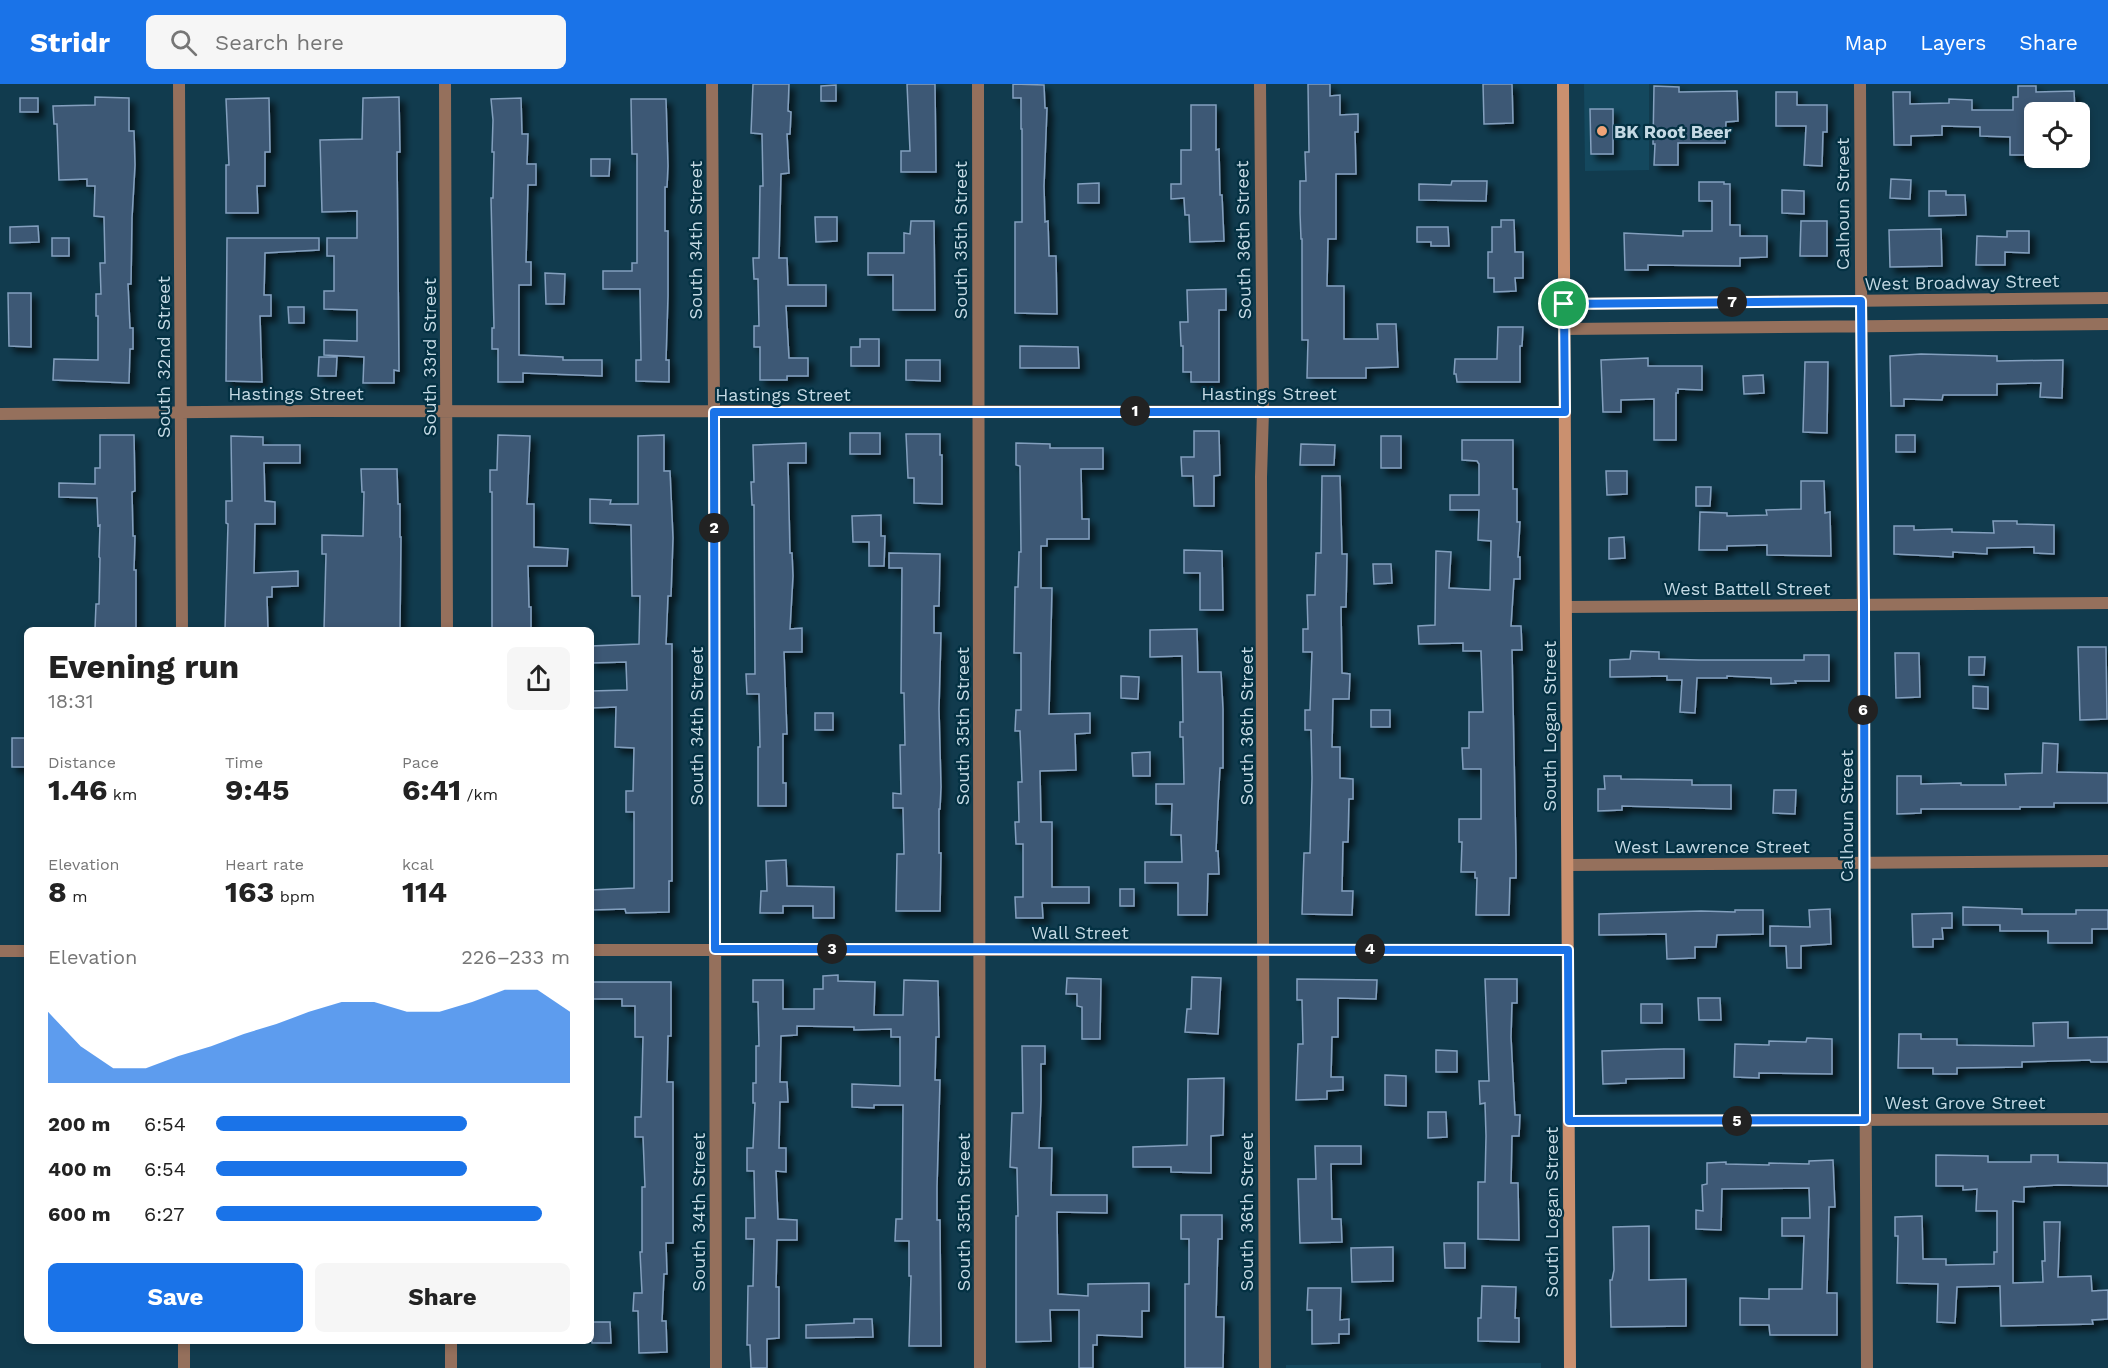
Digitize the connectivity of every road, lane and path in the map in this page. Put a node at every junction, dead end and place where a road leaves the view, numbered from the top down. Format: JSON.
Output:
{"nodes":[{"id":1,"x":179,"y":84,"type":"edge"},
{"id":2,"x":445,"y":84,"type":"edge"},
{"id":3,"x":711,"y":84,"type":"edge"},
{"id":4,"x":978,"y":84,"type":"edge"},
{"id":5,"x":1260,"y":84,"type":"edge"},
{"id":6,"x":1563,"y":84,"type":"edge"},
{"id":7,"x":1860,"y":84,"type":"edge"},
{"id":8,"x":2108,"y":298,"type":"edge"},
{"id":9,"x":1861,"y":301,"type":"junction"},
{"id":10,"x":1564,"y":304,"type":"junction"},
{"id":11,"x":2108,"y":324,"type":"edge"},
{"id":12,"x":1861,"y":326,"type":"junction"},
{"id":13,"x":1565,"y":329,"type":"junction"},
{"id":14,"x":181,"y":411,"type":"junction"},
{"id":15,"x":447,"y":411,"type":"junction"},
{"id":16,"x":1263,"y":411,"type":"junction"},
{"id":17,"x":714,"y":412,"type":"junction"},
{"id":18,"x":978,"y":412,"type":"junction"},
{"id":19,"x":1565,"y":412,"type":"junction"},
{"id":20,"x":0,"y":414,"type":"edge"},
{"id":21,"x":2108,"y":603,"type":"edge"},
{"id":22,"x":1864,"y":605,"type":"junction"},
{"id":23,"x":1566,"y":607,"type":"junction"},
{"id":24,"x":182,"y":627,"type":"edge"},
{"id":25,"x":447,"y":627,"type":"edge"},
{"id":26,"x":2108,"y":861,"type":"edge"},
{"id":27,"x":1864,"y":864,"type":"junction"},
{"id":28,"x":1568,"y":865,"type":"junction"},
{"id":29,"x":715,"y":949,"type":"junction"},
{"id":30,"x":594,"y":950,"type":"edge"},
{"id":31,"x":981,"y":950,"type":"junction"},
{"id":32,"x":1264,"y":950,"type":"junction"},
{"id":33,"x":1568,"y":950,"type":"junction"},
{"id":34,"x":0,"y":951,"type":"edge"},
{"id":35,"x":24,"y":951,"type":"edge"},
{"id":36,"x":2108,"y":1119,"type":"edge"},
{"id":37,"x":1865,"y":1120,"type":"junction"},
{"id":38,"x":1569,"y":1121,"type":"junction"},
{"id":39,"x":184,"y":1344,"type":"edge"},
{"id":40,"x":451,"y":1344,"type":"edge"},
{"id":41,"x":184,"y":1368,"type":"edge"},
{"id":42,"x":451,"y":1368,"type":"edge"},
{"id":43,"x":716,"y":1368,"type":"edge"},
{"id":44,"x":980,"y":1368,"type":"edge"},
{"id":45,"x":1265,"y":1368,"type":"edge"},
{"id":46,"x":1570,"y":1368,"type":"edge"},
{"id":47,"x":1867,"y":1368,"type":"edge"}],
"edges":[{"from":1,"to":14,"type":"street","name":"South 32nd Street"},
{"from":2,"to":15,"type":"street","name":"South 33rd Street"},
{"from":3,"to":17,"type":"street","name":"South 34th Street"},
{"from":4,"to":18,"type":"street","name":"South 35th Street"},
{"from":5,"to":16,"type":"street","name":"South 36th Street"},
{"from":6,"to":10,"type":"street","name":"South Logan Street"},
{"from":7,"to":9,"type":"street","name":"Calhoun Street"},
{"from":8,"to":9,"type":"street","name":"West Broadway Street"},
{"from":9,"to":10,"type":"street","name":"West Broadway Street"},
{"from":9,"to":12,"type":"street","name":"Calhoun Street"},
{"from":10,"to":13,"type":"street","name":"South Logan Street"},
{"from":11,"to":12,"type":"street"},
{"from":12,"to":13,"type":"street"},
{"from":12,"to":22,"type":"street","name":"Calhoun Street"},
{"from":13,"to":19,"type":"street","name":"South Logan Street"},
{"from":14,"to":15,"type":"street","name":"Hastings Street"},
{"from":14,"to":20,"type":"street","name":"Hastings Street"},
{"from":14,"to":24,"type":"street","name":"South 32nd Street"},
{"from":15,"to":17,"type":"street","name":"Hastings Street"},
{"from":15,"to":25,"type":"street","name":"South 33rd Street"},
{"from":16,"to":18,"type":"street","name":"Hastings Street"},
{"from":16,"to":19,"type":"street","name":"Hastings Street"},
{"from":16,"to":32,"type":"street","name":"South 36th Street"},
{"from":17,"to":18,"type":"street","name":"Hastings Street"},
{"from":17,"to":29,"type":"street","name":"South 34th Street"},
{"from":18,"to":31,"type":"street","name":"South 35th Street"},
{"from":19,"to":23,"type":"street","name":"South Logan Street"},
{"from":21,"to":22,"type":"street","name":"West Battell Street"},
{"from":22,"to":23,"type":"street","name":"West Battell Street"},
{"from":22,"to":27,"type":"street","name":"Calhoun Street"},
{"from":23,"to":28,"type":"street","name":"South Logan Street"},
{"from":26,"to":27,"type":"street","name":"West Lawrence Street"},
{"from":27,"to":28,"type":"street","name":"West Lawrence Street"},
{"from":27,"to":37,"type":"street","name":"Calhoun Street"},
{"from":28,"to":33,"type":"street","name":"South Logan Street"},
{"from":29,"to":30,"type":"street","name":"Wall Street"},
{"from":29,"to":31,"type":"street","name":"Wall Street"},
{"from":29,"to":43,"type":"street","name":"South 34th Street"},
{"from":31,"to":32,"type":"street","name":"Wall Street"},
{"from":31,"to":44,"type":"street","name":"South 35th Street"},
{"from":32,"to":33,"type":"street","name":"Wall Street"},
{"from":32,"to":45,"type":"street","name":"South 36th Street"},
{"from":33,"to":38,"type":"street","name":"South Logan Street"},
{"from":34,"to":35,"type":"street"},
{"from":36,"to":37,"type":"street","name":"West Grove Street"},
{"from":37,"to":38,"type":"street","name":"West Grove Street"},
{"from":37,"to":47,"type":"street","name":"Calhoun Street"},
{"from":38,"to":46,"type":"street","name":"South Logan Street"},
{"from":39,"to":41,"type":"street"},
{"from":40,"to":42,"type":"street"}]}
